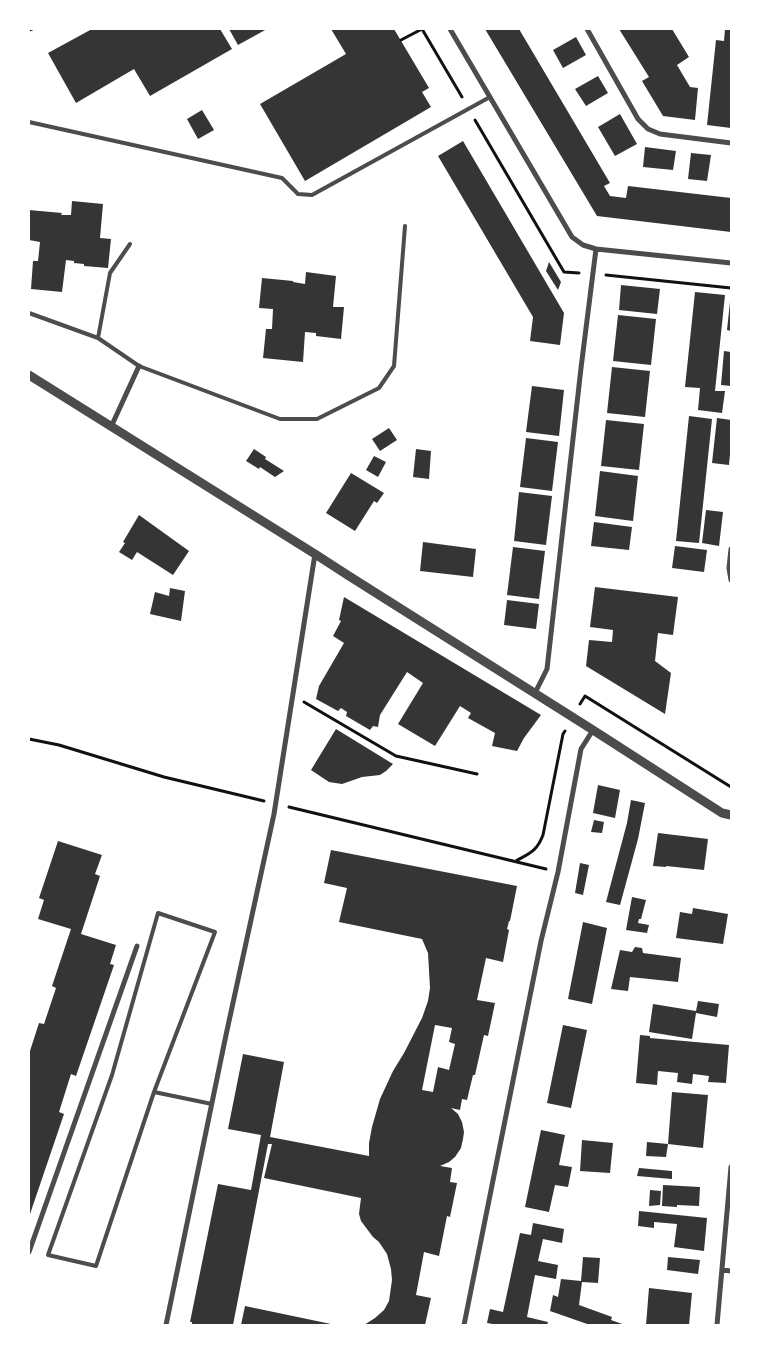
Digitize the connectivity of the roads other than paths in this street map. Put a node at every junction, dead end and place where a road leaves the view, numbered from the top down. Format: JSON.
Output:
{"nodes":[{"id":1,"x":450,"y":29,"type":"edge"},
{"id":2,"x":587,"y":29,"type":"edge"},
{"id":3,"x":490,"y":97,"type":"junction"},
{"id":4,"x":29,"y":122,"type":"edge"},
{"id":5,"x":731,"y":143,"type":"edge"},
{"id":6,"x":404,"y":226,"type":"dead end"},
{"id":7,"x":130,"y":244,"type":"dead end"},
{"id":8,"x":596,"y":249,"type":"junction"},
{"id":9,"x":731,"y":263,"type":"edge"},
{"id":10,"x":29,"y":312,"type":"edge"},
{"id":11,"x":98,"y":338,"type":"junction"},
{"id":12,"x":139,"y":366,"type":"junction"},
{"id":13,"x":29,"y":375,"type":"edge"},
{"id":14,"x":110,"y":427,"type":"junction"},
{"id":15,"x":731,"y":549,"type":"edge"},
{"id":16,"x":315,"y":554,"type":"junction"},
{"id":17,"x":731,"y":580,"type":"edge"},
{"id":18,"x":535,"y":693,"type":"junction"},
{"id":19,"x":593,"y":730,"type":"junction"},
{"id":20,"x":731,"y":815,"type":"edge"},
{"id":21,"x":137,"y":946,"type":"dead end"},
{"id":22,"x":154,"y":1092,"type":"junction"},
{"id":23,"x":212,"y":1104,"type":"junction"},
{"id":24,"x":731,"y":1167,"type":"edge"},
{"id":25,"x":29,"y":1252,"type":"edge"},
{"id":26,"x":722,"y":1270,"type":"junction"},
{"id":27,"x":731,"y":1271,"type":"edge"},
{"id":28,"x":166,"y":1325,"type":"edge"},
{"id":29,"x":464,"y":1325,"type":"edge"},
{"id":30,"x":717,"y":1325,"type":"edge"}],
"edges":[{"from":1,"to":3,"type":"street"},
{"from":2,"to":5,"type":"street"},
{"from":3,"to":4,"type":"lane"},
{"from":3,"to":8,"type":"street"},
{"from":6,"to":12,"type":"lane"},
{"from":7,"to":11,"type":"lane"},
{"from":8,"to":9,"type":"street"},
{"from":8,"to":18,"type":"street"},
{"from":10,"to":11,"type":"lane"},
{"from":11,"to":12,"type":"lane"},
{"from":12,"to":14,"type":"street"},
{"from":13,"to":14,"type":"street"},
{"from":14,"to":16,"type":"street"},
{"from":15,"to":17,"type":"street"},
{"from":16,"to":18,"type":"street"},
{"from":16,"to":23,"type":"street"},
{"from":18,"to":19,"type":"street"},
{"from":19,"to":20,"type":"street"},
{"from":19,"to":29,"type":"street"},
{"from":21,"to":25,"type":"street"},
{"from":22,"to":22,"type":"lane"},
{"from":22,"to":23,"type":"lane"},
{"from":23,"to":28,"type":"street"},
{"from":24,"to":26,"type":"street"},
{"from":26,"to":27,"type":"street"},
{"from":26,"to":30,"type":"street"}]}
